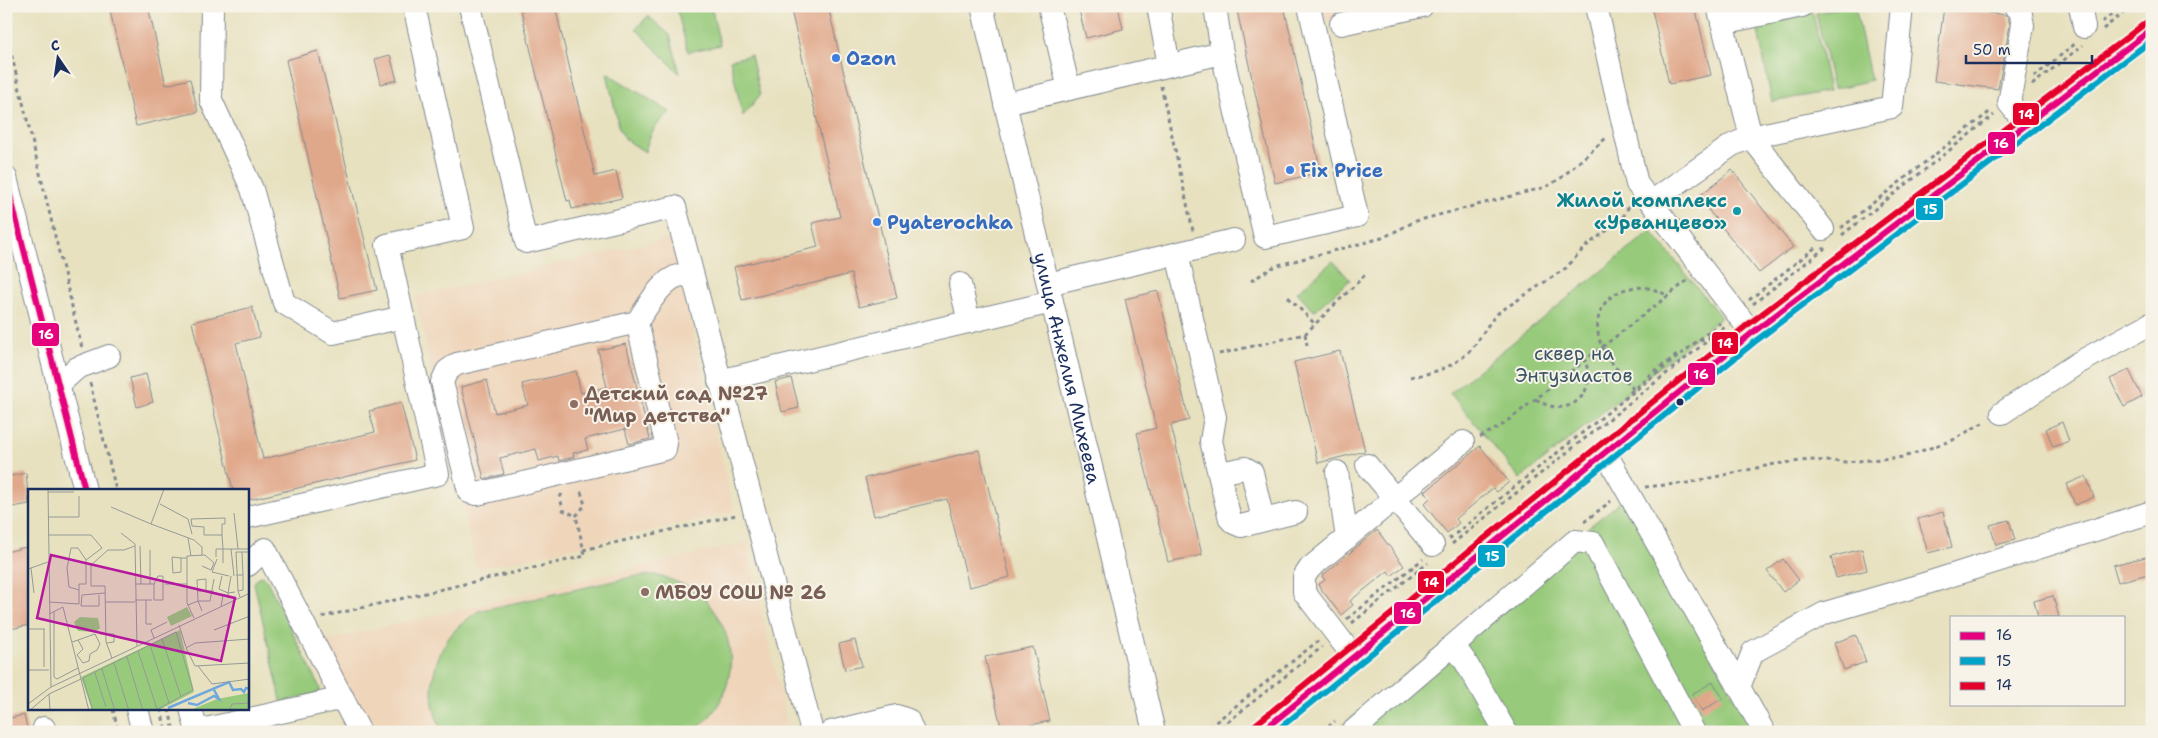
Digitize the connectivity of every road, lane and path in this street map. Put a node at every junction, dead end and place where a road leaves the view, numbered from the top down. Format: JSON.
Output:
{"nodes":[{"id":1,"x":212,"y":6,"type":"edge"},
{"id":2,"x":414,"y":6,"type":"edge"},
{"id":3,"x":470,"y":6,"type":"edge"},
{"id":4,"x":982,"y":6,"type":"edge"},
{"id":5,"x":1049,"y":6,"type":"edge"},
{"id":6,"x":1158,"y":6,"type":"edge"},
{"id":7,"x":1215,"y":6,"type":"edge"},
{"id":8,"x":1309,"y":6,"type":"edge"},
{"id":9,"x":1422,"y":6,"type":"edge"},
{"id":10,"x":1596,"y":6,"type":"edge"},
{"id":11,"x":1902,"y":6,"type":"edge"},
{"id":12,"x":2015,"y":6,"type":"edge"},
{"id":13,"x":2122,"y":6,"type":"edge"},
{"id":14,"x":2132,"y":6,"type":"edge"},
{"id":15,"x":1791,"y":7,"type":"edge"},
{"id":16,"x":1720,"y":14,"type":"edge"},
{"id":17,"x":1341,"y":24,"type":"dead end"},
{"id":18,"x":2088,"y":29,"type":"edge"},
{"id":19,"x":2152,"y":29,"type":"edge"},
{"id":20,"x":6,"y":32,"type":"edge"},
{"id":21,"x":1222,"y":53,"type":"junction"},
{"id":22,"x":1163,"y":66,"type":"junction"},
{"id":23,"x":1069,"y":89,"type":"junction"},
{"id":24,"x":2010,"y":99,"type":"junction"},
{"id":25,"x":1005,"y":104,"type":"junction"},
{"id":26,"x":1623,"y":124,"type":"junction"},
{"id":27,"x":2026,"y":124,"type":"junction"},
{"id":28,"x":1751,"y":137,"type":"junction"},
{"id":29,"x":6,"y":178,"type":"edge"},
{"id":30,"x":1637,"y":184,"type":"junction"},
{"id":31,"x":1651,"y":202,"type":"junction"},
{"id":32,"x":1829,"y":237,"type":"junction"},
{"id":33,"x":1234,"y":240,"type":"dead end"},
{"id":34,"x":1187,"y":251,"type":"junction"},
{"id":35,"x":1702,"y":269,"type":"junction"},
{"id":36,"x":1366,"y":273,"type":"dead end"},
{"id":37,"x":692,"y":279,"type":"junction"},
{"id":38,"x":1251,"y":281,"type":"dead end"},
{"id":39,"x":960,"y":284,"type":"dead end"},
{"id":40,"x":1050,"y":293,"type":"junction"},
{"id":41,"x":1668,"y":296,"type":"junction"},
{"id":42,"x":1288,"y":297,"type":"dead end"},
{"id":43,"x":403,"y":317,"type":"junction"},
{"id":44,"x":1742,"y":320,"type":"junction"},
{"id":45,"x":638,"y":322,"type":"junction"},
{"id":46,"x":970,"y":322,"type":"junction"},
{"id":47,"x":2152,"y":323,"type":"edge"},
{"id":48,"x":1315,"y":324,"type":"junction"},
{"id":49,"x":1718,"y":332,"type":"junction"},
{"id":50,"x":1305,"y":334,"type":"junction"},
{"id":51,"x":1307,"y":345,"type":"dead end"},
{"id":52,"x":1692,"y":346,"type":"junction"},
{"id":53,"x":1602,"y":347,"type":"junction"},
{"id":54,"x":109,"y":356,"type":"dead end"},
{"id":55,"x":1202,"y":358,"type":"junction"},
{"id":56,"x":1585,"y":361,"type":"junction"},
{"id":57,"x":86,"y":364,"type":"junction"},
{"id":58,"x":1410,"y":377,"type":"dead end"},
{"id":59,"x":719,"y":381,"type":"junction"},
{"id":60,"x":58,"y":385,"type":"junction"},
{"id":61,"x":1633,"y":389,"type":"junction"},
{"id":62,"x":1536,"y":399,"type":"junction"},
{"id":63,"x":1615,"y":408,"type":"junction"},
{"id":64,"x":2002,"y":412,"type":"joint"},
{"id":65,"x":1501,"y":426,"type":"dead end"},
{"id":66,"x":1598,"y":428,"type":"junction"},
{"id":67,"x":1463,"y":442,"type":"dead end"},
{"id":68,"x":1605,"y":452,"type":"junction"},
{"id":69,"x":1368,"y":465,"type":"dead end"},
{"id":70,"x":1337,"y":472,"type":"dead end"},
{"id":71,"x":1219,"y":473,"type":"junction"},
{"id":72,"x":567,"y":480,"type":"junction"},
{"id":73,"x":85,"y":489,"type":"edge"},
{"id":74,"x":116,"y":489,"type":"edge"},
{"id":75,"x":1626,"y":489,"type":"junction"},
{"id":76,"x":1395,"y":499,"type":"junction"},
{"id":77,"x":754,"y":511,"type":"junction"},
{"id":78,"x":1296,"y":512,"type":"dead end"},
{"id":79,"x":2152,"y":512,"type":"edge"},
{"id":80,"x":576,"y":516,"type":"junction"},
{"id":81,"x":249,"y":517,"type":"edge"},
{"id":82,"x":1263,"y":520,"type":"junction"},
{"id":83,"x":1347,"y":538,"type":"junction"},
{"id":84,"x":583,"y":550,"type":"junction"},
{"id":85,"x":1437,"y":550,"type":"junction"},
{"id":86,"x":249,"y":564,"type":"edge"},
{"id":87,"x":302,"y":622,"type":"junction"},
{"id":88,"x":1334,"y":633,"type":"junction"},
{"id":89,"x":1454,"y":646,"type":"junction"},
{"id":90,"x":1353,"y":656,"type":"junction"},
{"id":91,"x":1739,"y":687,"type":"junction"},
{"id":92,"x":343,"y":698,"type":"junction"},
{"id":93,"x":113,"y":710,"type":"edge"},
{"id":94,"x":137,"y":710,"type":"edge"},
{"id":95,"x":161,"y":710,"type":"edge"},
{"id":96,"x":169,"y":710,"type":"edge"},
{"id":97,"x":192,"y":710,"type":"edge"},
{"id":98,"x":118,"y":732,"type":"edge"},
{"id":99,"x":143,"y":732,"type":"edge"},
{"id":100,"x":166,"y":732,"type":"edge"},
{"id":101,"x":174,"y":732,"type":"edge"},
{"id":102,"x":197,"y":732,"type":"edge"},
{"id":103,"x":360,"y":732,"type":"edge"},
{"id":104,"x":812,"y":732,"type":"edge"},
{"id":105,"x":831,"y":732,"type":"edge"},
{"id":106,"x":913,"y":732,"type":"edge"},
{"id":107,"x":1154,"y":732,"type":"edge"},
{"id":108,"x":1203,"y":732,"type":"edge"},
{"id":109,"x":1216,"y":732,"type":"edge"},
{"id":110,"x":1261,"y":732,"type":"edge"},
{"id":111,"x":1352,"y":732,"type":"edge"},
{"id":112,"x":1506,"y":732,"type":"edge"},
{"id":113,"x":1694,"y":732,"type":"edge"},
{"id":114,"x":1764,"y":732,"type":"edge"}],
"edges":[{"from":1,"to":43,"type":"street"},
{"from":2,"to":43,"type":"street"},
{"from":3,"to":37,"type":"street"},
{"from":4,"to":25,"type":"street","name":"улица Анжелия Михеева"},
{"from":5,"to":23,"type":"street"},
{"from":6,"to":22,"type":"street"},
{"from":7,"to":21,"type":"street"},
{"from":8,"to":21,"type":"street"},
{"from":9,"to":17,"type":"street"},
{"from":10,"to":26,"type":"street"},
{"from":11,"to":28,"type":"street"},
{"from":12,"to":24,"type":"street"},
{"from":13,"to":18,"type":"path"},
{"from":14,"to":18,"type":"path"},
{"from":15,"to":16,"type":"street"},
{"from":16,"to":28,"type":"street"},
{"from":18,"to":24,"type":"path"},
{"from":18,"to":24,"type":"path"},
{"from":19,"to":27,"type":"street"},
{"from":20,"to":57,"type":"path"},
{"from":21,"to":22,"type":"street"},
{"from":22,"to":23,"type":"street"},
{"from":22,"to":34,"type":"path"},
{"from":23,"to":25,"type":"street"},
{"from":24,"to":27,"type":"street"},
{"from":24,"to":32,"type":"path"},
{"from":24,"to":32,"type":"path"},
{"from":25,"to":40,"type":"street","name":"улица Анжелия Михеева"},
{"from":26,"to":30,"type":"street"},
{"from":26,"to":38,"type":"path"},
{"from":27,"to":44,"type":"street"},
{"from":28,"to":31,"type":"street"},
{"from":28,"to":32,"type":"street"},
{"from":29,"to":60,"type":"street"},
{"from":30,"to":31,"type":"street"},
{"from":30,"to":58,"type":"path"},
{"from":31,"to":35,"type":"street"},
{"from":32,"to":44,"type":"path"},
{"from":32,"to":44,"type":"path"},
{"from":33,"to":34,"type":"street"},
{"from":34,"to":40,"type":"street"},
{"from":34,"to":55,"type":"street"},
{"from":35,"to":41,"type":"path"},
{"from":35,"to":44,"type":"street"},
{"from":36,"to":48,"type":"path"},
{"from":37,"to":45,"type":"street"},
{"from":37,"to":59,"type":"street"},
{"from":39,"to":46,"type":"street"},
{"from":40,"to":46,"type":"street"},
{"from":40,"to":107,"type":"street","name":"улица Анжелия Михеева"},
{"from":41,"to":53,"type":"path"},
{"from":41,"to":53,"type":"path"},
{"from":42,"to":48,"type":"path"},
{"from":43,"to":81,"type":"street"},
{"from":44,"to":49,"type":"path"},
{"from":44,"to":52,"type":"path"},
{"from":44,"to":68,"type":"street"},
{"from":45,"to":72,"type":"street"},
{"from":45,"to":72,"type":"street"},
{"from":46,"to":59,"type":"street"},
{"from":47,"to":64,"type":"street"},
{"from":48,"to":50,"type":"path"},
{"from":49,"to":52,"type":"path"},
{"from":49,"to":66,"type":"path"},
{"from":50,"to":51,"type":"path"},
{"from":50,"to":55,"type":"path"},
{"from":52,"to":61,"type":"path"},
{"from":52,"to":63,"type":"path"},
{"from":53,"to":56,"type":"path"},
{"from":53,"to":61,"type":"path"},
{"from":54,"to":57,"type":"street"},
{"from":55,"to":71,"type":"street"},
{"from":56,"to":62,"type":"path"},
{"from":56,"to":62,"type":"path"},
{"from":57,"to":60,"type":"street"},
{"from":57,"to":74,"type":"path"},
{"from":59,"to":77,"type":"street"},
{"from":60,"to":73,"type":"street"},
{"from":61,"to":63,"type":"path"},
{"from":62,"to":65,"type":"path"},
{"from":63,"to":66,"type":"path"},
{"from":63,"to":85,"type":"path"},
{"from":64,"to":75,"type":"path"},
{"from":66,"to":85,"type":"path"},
{"from":67,"to":76,"type":"street"},
{"from":68,"to":75,"type":"street"},
{"from":68,"to":90,"type":"street"},
{"from":69,"to":76,"type":"street"},
{"from":70,"to":83,"type":"street"},
{"from":71,"to":82,"type":"street"},
{"from":71,"to":82,"type":"street"},
{"from":72,"to":80,"type":"path"},
{"from":72,"to":80,"type":"path"},
{"from":75,"to":91,"type":"street"},
{"from":76,"to":83,"type":"street"},
{"from":76,"to":85,"type":"street"},
{"from":77,"to":84,"type":"path"},
{"from":77,"to":104,"type":"street"},
{"from":78,"to":82,"type":"street"},
{"from":79,"to":91,"type":"street"},
{"from":80,"to":84,"type":"path"},
{"from":83,"to":88,"type":"street"},
{"from":84,"to":87,"type":"path"},
{"from":85,"to":88,"type":"path"},
{"from":85,"to":88,"type":"path"},
{"from":86,"to":87,"type":"street"},
{"from":87,"to":92,"type":"street"},
{"from":88,"to":90,"type":"street"},
{"from":88,"to":108,"type":"path"},
{"from":88,"to":109,"type":"path"},
{"from":89,"to":111,"type":"street"},
{"from":89,"to":112,"type":"street"},
{"from":89,"to":113,"type":"street"},
{"from":90,"to":110,"type":"street"},
{"from":91,"to":114,"type":"street"},
{"from":92,"to":102,"type":"street"},
{"from":92,"to":103,"type":"street"},
{"from":93,"to":98,"type":"path"},
{"from":94,"to":99,"type":"street"},
{"from":95,"to":100,"type":"path"},
{"from":96,"to":101,"type":"path"},
{"from":97,"to":102,"type":"street"},
{"from":105,"to":106,"type":"street"}]}
